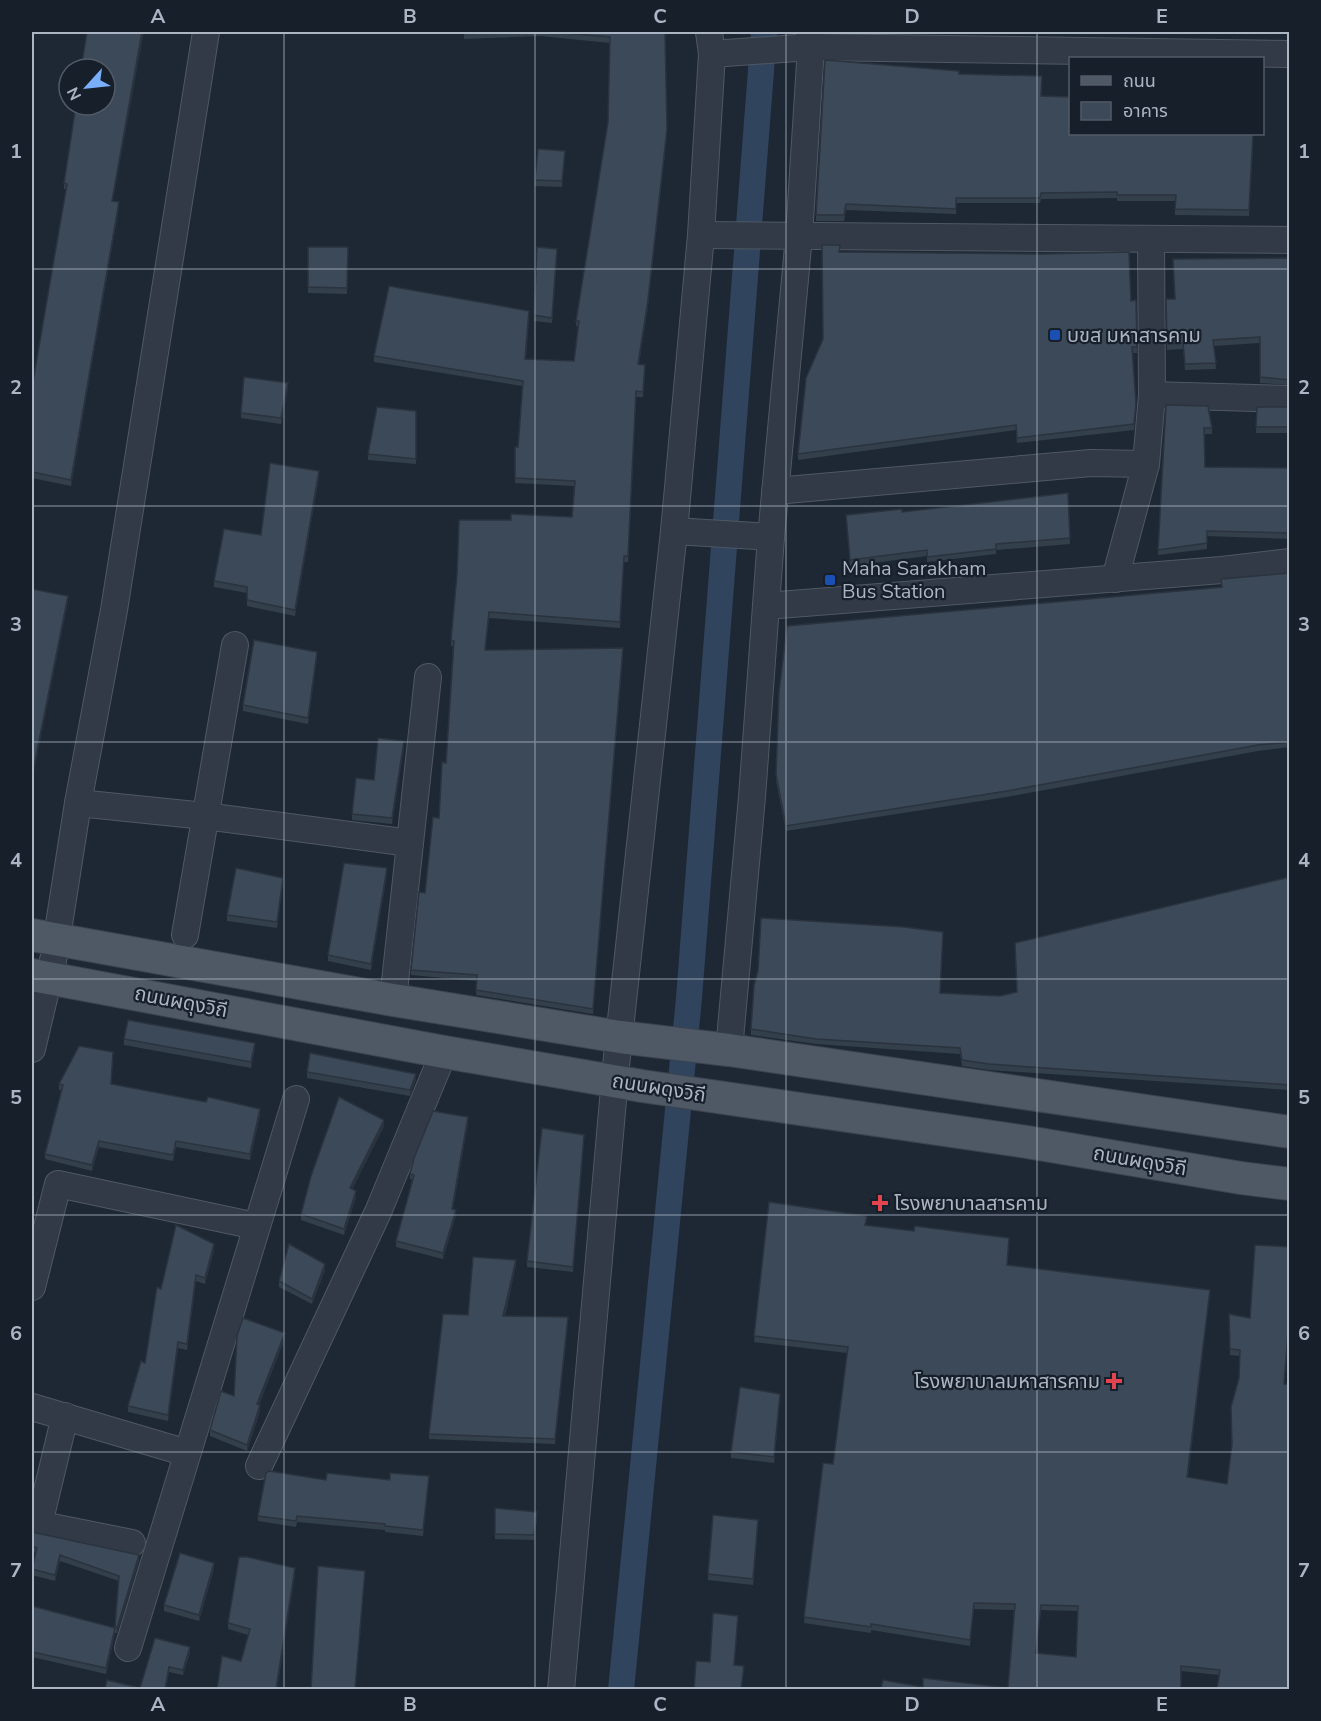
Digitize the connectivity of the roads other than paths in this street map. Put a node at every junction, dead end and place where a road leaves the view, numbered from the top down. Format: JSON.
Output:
{"nodes":[{"id":1,"x":206,"y":32,"type":"edge"},
{"id":2,"x":810,"y":39,"type":"edge"},
{"id":3,"x":711,"y":43,"type":"edge"},
{"id":4,"x":1290,"y":54,"type":"edge"},
{"id":5,"x":701,"y":235,"type":"junction"},
{"id":6,"x":799,"y":236,"type":"junction"},
{"id":7,"x":1151,"y":240,"type":"junction"},
{"id":8,"x":1290,"y":240,"type":"edge"},
{"id":9,"x":1152,"y":395,"type":"junction"},
{"id":10,"x":1290,"y":399,"type":"edge"},
{"id":11,"x":1146,"y":464,"type":"junction"},
{"id":12,"x":775,"y":491,"type":"junction"},
{"id":13,"x":674,"y":531,"type":"junction"},
{"id":14,"x":771,"y":537,"type":"junction"},
{"id":15,"x":1290,"y":562,"type":"edge"},
{"id":16,"x":1115,"y":579,"type":"junction"},
{"id":17,"x":766,"y":606,"type":"junction"},
{"id":18,"x":235,"y":645,"type":"dead end"},
{"id":19,"x":428,"y":677,"type":"dead end"},
{"id":20,"x":78,"y":803,"type":"junction"},
{"id":21,"x":205,"y":816,"type":"junction"},
{"id":22,"x":410,"y":843,"type":"junction"},
{"id":23,"x":185,"y":934,"type":"dead end"},
{"id":24,"x":44,"y":937,"type":"edge"},
{"id":25,"x":40,"y":976,"type":"edge"},
{"id":26,"x":393,"y":1000,"type":"junction"},
{"id":27,"x":633,"y":1038,"type":"junction"},
{"id":28,"x":715,"y":1048,"type":"junction"},
{"id":29,"x":32,"y":1049,"type":"edge"},
{"id":30,"x":444,"y":1052,"type":"junction"},
{"id":31,"x":628,"y":1083,"type":"junction"},
{"id":32,"x":296,"y":1099,"type":"dead end"},
{"id":33,"x":1290,"y":1132,"type":"edge"},
{"id":34,"x":1290,"y":1184,"type":"edge"},
{"id":35,"x":256,"y":1226,"type":"junction"},
{"id":36,"x":32,"y":1287,"type":"edge"},
{"id":37,"x":32,"y":1407,"type":"edge"},
{"id":38,"x":65,"y":1416,"type":"junction"},
{"id":39,"x":187,"y":1453,"type":"junction"},
{"id":40,"x":259,"y":1466,"type":"dead end"},
{"id":41,"x":35,"y":1523,"type":"edge"},
{"id":42,"x":132,"y":1543,"type":"dead end"},
{"id":43,"x":128,"y":1648,"type":"dead end"},
{"id":44,"x":561,"y":1689,"type":"edge"}],
"edges":[{"from":1,"to":20,"type":"street"},
{"from":2,"to":3,"type":"street"},
{"from":2,"to":4,"type":"street"},
{"from":2,"to":6,"type":"street"},
{"from":3,"to":5,"type":"street"},
{"from":5,"to":6,"type":"street"},
{"from":5,"to":13,"type":"street"},
{"from":6,"to":7,"type":"street"},
{"from":6,"to":12,"type":"street"},
{"from":7,"to":8,"type":"street"},
{"from":7,"to":9,"type":"street"},
{"from":9,"to":10,"type":"street"},
{"from":9,"to":11,"type":"street"},
{"from":11,"to":12,"type":"street"},
{"from":11,"to":16,"type":"street"},
{"from":12,"to":14,"type":"street"},
{"from":13,"to":14,"type":"street"},
{"from":13,"to":27,"type":"street"},
{"from":14,"to":17,"type":"street"},
{"from":15,"to":16,"type":"street"},
{"from":16,"to":17,"type":"street"},
{"from":17,"to":28,"type":"street"},
{"from":18,"to":21,"type":"street"},
{"from":19,"to":22,"type":"street"},
{"from":20,"to":21,"type":"street"},
{"from":20,"to":24,"type":"street"},
{"from":21,"to":22,"type":"street"},
{"from":21,"to":23,"type":"street"},
{"from":22,"to":26,"type":"street"},
{"from":24,"to":25,"type":"street"},
{"from":24,"to":26,"type":"main road","name":"ถนนผดุงวิถี"},
{"from":25,"to":29,"type":"street"},
{"from":25,"to":30,"type":"main road","name":"ถนนผดุงวิถี"},
{"from":26,"to":27,"type":"main road","name":"ถนนผดุงวิถี"},
{"from":27,"to":28,"type":"main road","name":"ถนนผดุงวิถี"},
{"from":27,"to":31,"type":"street"},
{"from":28,"to":33,"type":"main road","name":"ถนนผดุงวิถี"},
{"from":30,"to":31,"type":"main road","name":"ถนนผดุงวิถี"},
{"from":30,"to":40,"type":"street"},
{"from":31,"to":34,"type":"main road","name":"ถนนผดุงวิถี"},
{"from":31,"to":44,"type":"street"},
{"from":32,"to":35,"type":"street"},
{"from":35,"to":36,"type":"street"},
{"from":35,"to":39,"type":"street"},
{"from":37,"to":38,"type":"street"},
{"from":38,"to":39,"type":"street"},
{"from":38,"to":41,"type":"street"},
{"from":39,"to":43,"type":"street"},
{"from":41,"to":42,"type":"street"}]}
